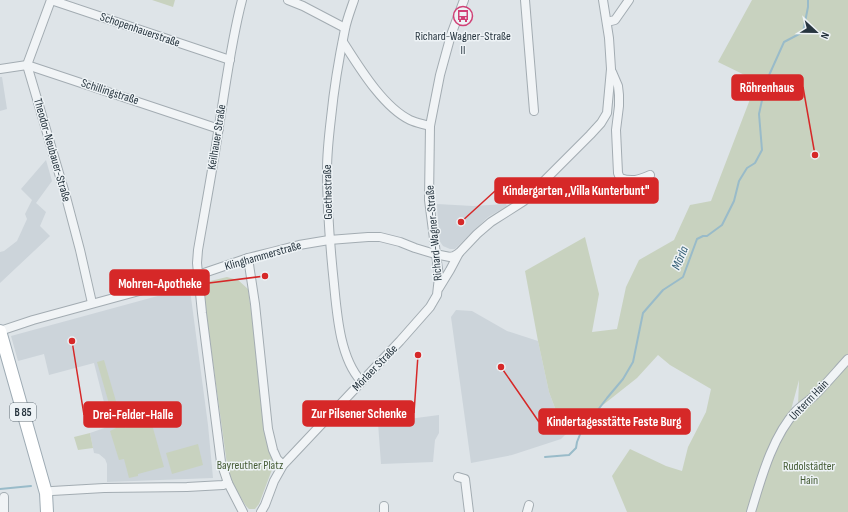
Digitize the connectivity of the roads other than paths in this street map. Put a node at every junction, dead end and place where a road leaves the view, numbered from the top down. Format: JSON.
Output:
{"nodes":[{"id":1,"x":51,"y":0,"type":"edge"},
{"id":2,"x":242,"y":0,"type":"edge"},
{"id":3,"x":288,"y":0,"type":"edge"},
{"id":4,"x":354,"y":0,"type":"edge"},
{"id":5,"x":464,"y":0,"type":"edge"},
{"id":6,"x":525,"y":0,"type":"edge"},
{"id":7,"x":603,"y":0,"type":"edge"},
{"id":8,"x":629,"y":0,"type":"edge"},
{"id":9,"x":607,"y":22,"type":"junction"},
{"id":10,"x":345,"y":28,"type":"junction"},
{"id":11,"x":343,"y":42,"type":"junction"},
{"id":12,"x":230,"y":60,"type":"junction"},
{"id":13,"x":27,"y":65,"type":"junction"},
{"id":14,"x":0,"y":69,"type":"edge"},
{"id":15,"x":611,"y":69,"type":"junction"},
{"id":16,"x":533,"y":105,"type":"dead end"},
{"id":17,"x":430,"y":126,"type":"junction"},
{"id":18,"x":219,"y":128,"type":"junction"},
{"id":19,"x":650,"y":175,"type":"dead end"},
{"id":20,"x":329,"y":240,"type":"junction"},
{"id":21,"x":459,"y":253,"type":"junction"},
{"id":22,"x":435,"y":254,"type":"junction"},
{"id":23,"x":248,"y":258,"type":"junction"},
{"id":24,"x":198,"y":275,"type":"junction"},
{"id":25,"x":438,"y":288,"type":"junction"},
{"id":26,"x":434,"y":301,"type":"joint"},
{"id":27,"x":92,"y":303,"type":"junction"},
{"id":28,"x":0,"y":331,"type":"edge"},
{"id":29,"x":848,"y":359,"type":"edge"},
{"id":30,"x":361,"y":382,"type":"junction"},
{"id":31,"x":283,"y":465,"type":"junction"},
{"id":32,"x":458,"y":477,"type":"dead end"},
{"id":33,"x":228,"y":483,"type":"junction"},
{"id":34,"x":46,"y":493,"type":"junction"},
{"id":35,"x":4,"y":498,"type":"dead end"},
{"id":36,"x":4,"y":512,"type":"edge"},
{"id":37,"x":47,"y":512,"type":"edge"},
{"id":38,"x":243,"y":512,"type":"edge"},
{"id":39,"x":261,"y":512,"type":"edge"},
{"id":40,"x":469,"y":512,"type":"edge"},
{"id":41,"x":751,"y":512,"type":"edge"}],
"edges":[{"from":1,"to":12,"type":"street","name":"Schopenhauerstraße"},
{"from":1,"to":13,"type":"street"},
{"from":2,"to":12,"type":"street","name":"Keilhauer Straße"},
{"from":3,"to":10,"type":"street"},
{"from":4,"to":10,"type":"street","name":"Goethestraße"},
{"from":5,"to":17,"type":"street","name":"Richard-Wagner-Straße"},
{"from":6,"to":16,"type":"street"},
{"from":7,"to":9,"type":"street"},
{"from":8,"to":9,"type":"street"},
{"from":9,"to":15,"type":"street"},
{"from":10,"to":11,"type":"street","name":"Goethestraße"},
{"from":11,"to":17,"type":"street"},
{"from":11,"to":20,"type":"street","name":"Goethestraße"},
{"from":12,"to":18,"type":"street","name":"Keilhauer Straße"},
{"from":13,"to":14,"type":"street","name":"Schillingstraße"},
{"from":13,"to":18,"type":"street","name":"Schillingstraße"},
{"from":13,"to":27,"type":"street","name":"Theodor-Neubauer-Straße"},
{"from":15,"to":19,"type":"street"},
{"from":15,"to":21,"type":"street"},
{"from":17,"to":22,"type":"street","name":"Richard-Wagner-Straße"},
{"from":18,"to":24,"type":"street","name":"Keilhauer Straße"},
{"from":20,"to":22,"type":"street","name":"Klinghammerstraße"},
{"from":20,"to":23,"type":"street","name":"Klinghammerstraße"},
{"from":20,"to":30,"type":"street","name":"Goethestraße"},
{"from":21,"to":22,"type":"street"},
{"from":21,"to":25,"type":"street"},
{"from":22,"to":25,"type":"street","name":"Richard-Wagner-Straße"},
{"from":23,"to":24,"type":"street","name":"Klinghammerstraße"},
{"from":23,"to":31,"type":"street"},
{"from":24,"to":27,"type":"street","name":"Klinghammerstraße"},
{"from":24,"to":33,"type":"street"},
{"from":25,"to":26,"type":"street","name":"Richard-Wagner-Straße"},
{"from":26,"to":30,"type":"street","name":"Mörlaer Straße"},
{"from":27,"to":28,"type":"street","name":"Klinghammerstraße"},
{"from":28,"to":34,"type":"main road","number":"B 85"},
{"from":29,"to":41,"type":"street","name":"Unterm Hain"},
{"from":30,"to":31,"type":"street","name":"Mörlaer Straße"},
{"from":31,"to":39,"type":"street","name":"Mörlaer Straße"},
{"from":32,"to":40,"type":"street"},
{"from":33,"to":34,"type":"street"},
{"from":33,"to":38,"type":"street"},
{"from":34,"to":37,"type":"main road","number":"B 85"},
{"from":35,"to":36,"type":"street"}]}
